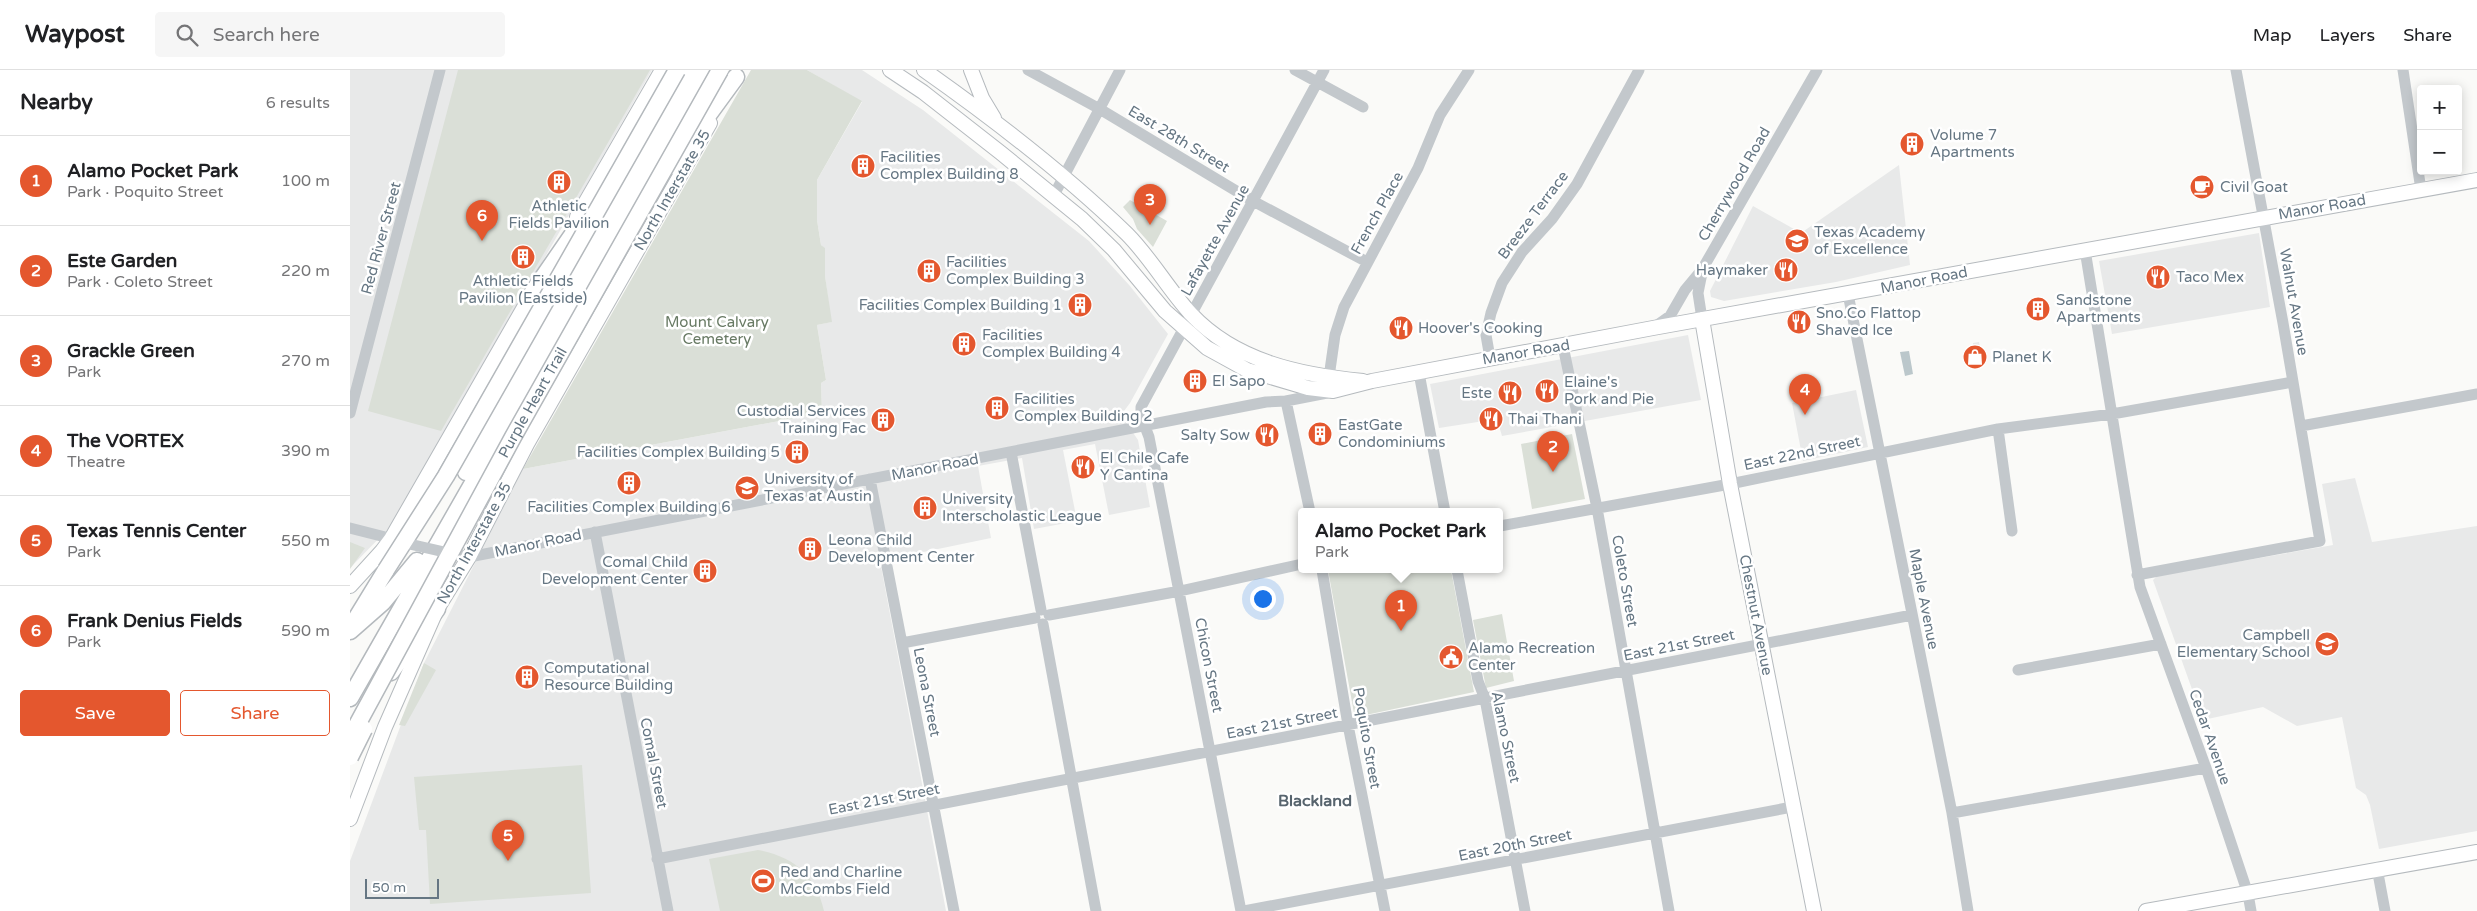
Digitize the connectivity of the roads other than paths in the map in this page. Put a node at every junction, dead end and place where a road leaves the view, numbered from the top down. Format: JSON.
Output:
{"nodes":[{"id":1,"x":440,"y":70,"type":"edge"},
{"id":2,"x":662,"y":70,"type":"edge"},
{"id":3,"x":677,"y":70,"type":"edge"},
{"id":4,"x":686,"y":70,"type":"edge"},
{"id":5,"x":694,"y":70,"type":"edge"},
{"id":6,"x":709,"y":70,"type":"edge"},
{"id":7,"x":720,"y":70,"type":"edge"},
{"id":8,"x":890,"y":70,"type":"edge"},
{"id":9,"x":970,"y":70,"type":"edge"},
{"id":10,"x":1028,"y":70,"type":"edge"},
{"id":11,"x":1120,"y":70,"type":"edge"},
{"id":12,"x":1295,"y":70,"type":"edge"},
{"id":13,"x":1324,"y":70,"type":"edge"},
{"id":14,"x":1469,"y":70,"type":"edge"},
{"id":15,"x":1639,"y":70,"type":"edge"},
{"id":16,"x":1817,"y":70,"type":"edge"},
{"id":17,"x":2236,"y":70,"type":"edge"},
{"id":18,"x":2403,"y":70,"type":"edge"},
{"id":19,"x":930,"y":72,"type":"edge"},
{"id":20,"x":738,"y":73,"type":"edge"},
{"id":21,"x":1318,"y":83,"type":"junction"},
{"id":22,"x":918,"y":88,"type":"junction"},
{"id":23,"x":1363,"y":107,"type":"dead end"},
{"id":24,"x":1098,"y":108,"type":"junction"},
{"id":25,"x":1009,"y":133,"type":"junction"},
{"id":26,"x":1063,"y":178,"type":"junction"},
{"id":27,"x":2477,"y":180,"type":"edge"},
{"id":28,"x":2421,"y":190,"type":"junction"},
{"id":29,"x":1054,"y":195,"type":"junction"},
{"id":30,"x":1253,"y":201,"type":"junction"},
{"id":31,"x":2263,"y":217,"type":"junction"},
{"id":32,"x":614,"y":235,"type":"junction"},
{"id":33,"x":2085,"y":250,"type":"junction"},
{"id":34,"x":1367,"y":262,"type":"junction"},
{"id":35,"x":1703,"y":268,"type":"junction"},
{"id":36,"x":533,"y":292,"type":"junction"},
{"id":37,"x":1848,"y":294,"type":"junction"},
{"id":38,"x":1192,"y":314,"type":"junction"},
{"id":39,"x":1702,"y":319,"type":"junction"},
{"id":40,"x":1653,"y":328,"type":"junction"},
{"id":41,"x":1183,"y":329,"type":"junction"},
{"id":42,"x":1564,"y":346,"type":"junction"},
{"id":43,"x":1490,"y":358,"type":"junction"},
{"id":44,"x":1419,"y":373,"type":"junction"},
{"id":45,"x":1329,"y":377,"type":"junction"},
{"id":46,"x":1372,"y":381,"type":"junction"},
{"id":47,"x":2293,"y":382,"type":"junction"},
{"id":48,"x":1333,"y":391,"type":"junction"},
{"id":49,"x":2477,"y":394,"type":"edge"},
{"id":50,"x":1286,"y":401,"type":"junction"},
{"id":51,"x":350,"y":413,"type":"edge"},
{"id":52,"x":2112,"y":414,"type":"junction"},
{"id":53,"x":1145,"y":426,"type":"junction"},
{"id":54,"x":2300,"y":426,"type":"junction"},
{"id":55,"x":1998,"y":429,"type":"junction"},
{"id":56,"x":1011,"y":452,"type":"junction"},
{"id":57,"x":1880,"y":453,"type":"junction"},
{"id":58,"x":870,"y":479,"type":"junction"},
{"id":59,"x":1730,"y":484,"type":"junction"},
{"id":60,"x":1309,"y":508,"type":"edge"},
{"id":61,"x":1444,"y":508,"type":"edge"},
{"id":62,"x":1597,"y":508,"type":"junction"},
{"id":63,"x":1503,"y":525,"type":"edge"},
{"id":64,"x":350,"y":528,"type":"edge"},
{"id":65,"x":595,"y":532,"type":"junction"},
{"id":66,"x":2012,"y":532,"type":"dead end"},
{"id":67,"x":391,"y":539,"type":"junction"},
{"id":68,"x":469,"y":557,"type":"junction"},
{"id":69,"x":417,"y":561,"type":"junction"},
{"id":70,"x":1298,"y":565,"type":"edge"},
{"id":71,"x":1323,"y":573,"type":"edge"},
{"id":72,"x":1458,"y":573,"type":"edge"},
{"id":73,"x":2137,"y":575,"type":"junction"},
{"id":74,"x":350,"y":586,"type":"edge"},
{"id":75,"x":1180,"y":591,"type":"junction"},
{"id":76,"x":430,"y":607,"type":"junction"},
{"id":77,"x":1912,"y":615,"type":"junction"},
{"id":78,"x":1042,"y":617,"type":"junction"},
{"id":79,"x":350,"y":630,"type":"edge"},
{"id":80,"x":902,"y":643,"type":"junction"},
{"id":81,"x":2161,"y":644,"type":"junction"},
{"id":82,"x":1762,"y":645,"type":"junction"},
{"id":83,"x":2018,"y":670,"type":"dead end"},
{"id":84,"x":1626,"y":671,"type":"junction"},
{"id":85,"x":350,"y":677,"type":"edge"},
{"id":86,"x":350,"y":698,"type":"edge"},
{"id":87,"x":1485,"y":699,"type":"junction"},
{"id":88,"x":1348,"y":725,"type":"junction"},
{"id":89,"x":350,"y":728,"type":"edge"},
{"id":90,"x":350,"y":738,"type":"edge"},
{"id":91,"x":1210,"y":752,"type":"junction"},
{"id":92,"x":350,"y":757,"type":"edge"},
{"id":93,"x":2206,"y":768,"type":"junction"},
{"id":94,"x":1073,"y":780,"type":"junction"},
{"id":95,"x":934,"y":805,"type":"junction"},
{"id":96,"x":1792,"y":807,"type":"junction"},
{"id":97,"x":1952,"y":813,"type":"junction"},
{"id":98,"x":350,"y":819,"type":"edge"},
{"id":99,"x":1655,"y":834,"type":"junction"},
{"id":100,"x":2477,"y":852,"type":"edge"},
{"id":101,"x":657,"y":859,"type":"junction"},
{"id":102,"x":1516,"y":860,"type":"junction"},
{"id":103,"x":2377,"y":868,"type":"junction"},
{"id":104,"x":1380,"y":886,"type":"junction"},
{"id":105,"x":2248,"y":894,"type":"junction"},
{"id":106,"x":668,"y":911,"type":"edge"},
{"id":107,"x":954,"y":911,"type":"edge"},
{"id":108,"x":1096,"y":911,"type":"edge"},
{"id":109,"x":1242,"y":911,"type":"edge"},
{"id":110,"x":1384,"y":911,"type":"edge"},
{"id":111,"x":1526,"y":911,"type":"edge"},
{"id":112,"x":1669,"y":911,"type":"edge"},
{"id":113,"x":1814,"y":911,"type":"edge"},
{"id":114,"x":1968,"y":911,"type":"edge"},
{"id":115,"x":2146,"y":911,"type":"edge"},
{"id":116,"x":2251,"y":911,"type":"edge"},
{"id":117,"x":2385,"y":911,"type":"edge"}],
"edges":[{"from":1,"to":51,"type":"street","name":"Red River Street"},
{"from":2,"to":36,"type":"main road"},
{"from":3,"to":79,"type":"highway","bridge":true},
{"from":4,"to":36,"type":"highway"},
{"from":5,"to":69,"type":"highway","name":"Purple Heart Trail"},
{"from":6,"to":32,"type":"highway","name":"Purple Heart Trail"},
{"from":7,"to":76,"type":"highway","name":"Purple Heart Trail","bridge":true},
{"from":8,"to":22,"type":"main road"},
{"from":9,"to":25,"type":"main road"},
{"from":10,"to":24,"type":"street","name":"East 28th Street"},
{"from":11,"to":24,"type":"street"},
{"from":12,"to":21,"type":"street"},
{"from":13,"to":21,"type":"street","name":"Lafayette Avenue"},
{"from":14,"to":34,"type":"street","name":"French Place"},
{"from":15,"to":43,"type":"street","name":"Breeze Terrace"},
{"from":16,"to":35,"type":"street","name":"Cherrywood Road"},
{"from":17,"to":31,"type":"street","name":"Walnut Avenue"},
{"from":18,"to":28,"type":"street"},
{"from":19,"to":22,"type":"main road"},
{"from":19,"to":25,"type":"main road"},
{"from":20,"to":32,"type":"highway"},
{"from":20,"to":68,"type":"main road","name":"North Interstate 35"},
{"from":21,"to":23,"type":"street"},
{"from":21,"to":30,"type":"street","name":"Lafayette Avenue"},
{"from":22,"to":29,"type":"main road"},
{"from":24,"to":26,"type":"street"},
{"from":24,"to":30,"type":"street","name":"East 28th Street"},
{"from":25,"to":26,"type":"main road"},
{"from":26,"to":29,"type":"street"},
{"from":26,"to":38,"type":"main road"},
{"from":27,"to":28,"type":"main road","name":"Manor Road"},
{"from":28,"to":31,"type":"main road","name":"Manor Road"},
{"from":29,"to":41,"type":"main road"},
{"from":30,"to":34,"type":"street","name":"East 28th Street"},
{"from":30,"to":38,"type":"street","name":"Lafayette Avenue"},
{"from":31,"to":33,"type":"main road","name":"Manor Road"},
{"from":31,"to":47,"type":"street","name":"Walnut Avenue"},
{"from":32,"to":86,"type":"highway","name":"Purple Heart Trail"},
{"from":33,"to":37,"type":"main road","name":"Manor Road"},
{"from":33,"to":52,"type":"street","name":"Cedar Avenue"},
{"from":34,"to":45,"type":"street","name":"French Place"},
{"from":35,"to":39,"type":"street","name":"Cherrywood Road"},
{"from":35,"to":40,"type":"street"},
{"from":36,"to":67,"type":"main road"},
{"from":37,"to":39,"type":"main road","name":"Manor Road"},
{"from":37,"to":57,"type":"street","name":"Maple Avenue"},
{"from":38,"to":41,"type":"street","name":"Lafayette Avenue"},
{"from":38,"to":45,"type":"main road"},
{"from":39,"to":40,"type":"main road","name":"Manor Road"},
{"from":39,"to":59,"type":"main road","name":"Chestnut Avenue"},
{"from":40,"to":42,"type":"main road","name":"Manor Road"},
{"from":41,"to":48,"type":"main road"},
{"from":41,"to":53,"type":"street","name":"Lafayette Avenue"},
{"from":42,"to":43,"type":"main road","name":"Manor Road"},
{"from":42,"to":62,"type":"street","name":"Coleto Street"},
{"from":43,"to":44,"type":"main road","name":"Manor Road"},
{"from":44,"to":46,"type":"main road","name":"Manor Road"},
{"from":44,"to":61,"type":"street"},
{"from":45,"to":46,"type":"main road"},
{"from":46,"to":48,"type":"main road"},
{"from":47,"to":52,"type":"street","name":"East 22nd Street"},
{"from":47,"to":54,"type":"street","name":"Walnut Avenue"},
{"from":48,"to":50,"type":"street","name":"Manor Road"},
{"from":49,"to":54,"type":"street"},
{"from":50,"to":53,"type":"street","name":"Manor Road"},
{"from":50,"to":60,"type":"street"},
{"from":52,"to":55,"type":"street","name":"East 22nd Street"},
{"from":52,"to":73,"type":"street","name":"Cedar Avenue"},
{"from":53,"to":56,"type":"street","name":"Manor Road"},
{"from":53,"to":75,"type":"street","name":"Chicon Street"},
{"from":54,"to":73,"type":"street","name":"Walnut Avenue"},
{"from":55,"to":57,"type":"street","name":"East 22nd Street"},
{"from":55,"to":66,"type":"street"},
{"from":56,"to":58,"type":"street","name":"Manor Road"},
{"from":56,"to":78,"type":"street"},
{"from":57,"to":59,"type":"street","name":"East 22nd Street"},
{"from":57,"to":77,"type":"street","name":"Maple Avenue"},
{"from":58,"to":65,"type":"street","name":"Manor Road"},
{"from":58,"to":80,"type":"street","name":"Leona Street"},
{"from":59,"to":62,"type":"street","name":"East 22nd Street"},
{"from":59,"to":82,"type":"main road","name":"Chestnut Avenue"},
{"from":62,"to":63,"type":"street","name":"East 22nd Street"},
{"from":62,"to":84,"type":"street","name":"Coleto Street"},
{"from":64,"to":67,"type":"street","name":"Manor Road"},
{"from":65,"to":68,"type":"street","name":"Manor Road"},
{"from":65,"to":101,"type":"street","name":"Comal Street"},
{"from":67,"to":68,"type":"street","name":"Manor Road","bridge":true},
{"from":67,"to":74,"type":"main road"},
{"from":68,"to":76,"type":"main road","name":"North Interstate 35"},
{"from":69,"to":79,"type":"highway"},
{"from":69,"to":85,"type":"highway","name":"Purple Heart Trail"},
{"from":70,"to":75,"type":"street"},
{"from":71,"to":88,"type":"street","name":"Poquito Street"},
{"from":72,"to":87,"type":"street","name":"Alamo Street"},
{"from":73,"to":81,"type":"street","name":"Cedar Avenue"},
{"from":75,"to":78,"type":"street"},
{"from":75,"to":91,"type":"street","name":"Chicon Street"},
{"from":76,"to":89,"type":"highway"},
{"from":76,"to":90,"type":"highway","name":"Purple Heart Trail","bridge":true},
{"from":76,"to":92,"type":"highway","bridge":true},
{"from":76,"to":98,"type":"main road","name":"North Interstate 35"},
{"from":77,"to":82,"type":"street","name":"East 21st Street"},
{"from":77,"to":97,"type":"street","name":"Maple Avenue"},
{"from":78,"to":80,"type":"street"},
{"from":78,"to":94,"type":"street"},
{"from":80,"to":95,"type":"street","name":"Leona Street"},
{"from":81,"to":83,"type":"street"},
{"from":81,"to":93,"type":"street","name":"Cedar Avenue"},
{"from":82,"to":84,"type":"street","name":"East 21st Street"},
{"from":82,"to":96,"type":"main road","name":"Chestnut Avenue"},
{"from":84,"to":87,"type":"street","name":"East 21st Street"},
{"from":84,"to":99,"type":"street","name":"Coleto Street"},
{"from":87,"to":88,"type":"street","name":"East 21st Street"},
{"from":87,"to":102,"type":"street","name":"Alamo Street"},
{"from":88,"to":91,"type":"street","name":"East 21st Street"},
{"from":88,"to":104,"type":"street","name":"Poquito Street"},
{"from":91,"to":94,"type":"street","name":"East 21st Street"},
{"from":91,"to":109,"type":"street","name":"Chicon Street"},
{"from":93,"to":97,"type":"street"},
{"from":93,"to":105,"type":"street","name":"Cedar Avenue"},
{"from":94,"to":95,"type":"street","name":"East 21st Street"},
{"from":94,"to":108,"type":"street"},
{"from":95,"to":101,"type":"street","name":"East 21st Street"},
{"from":95,"to":107,"type":"street","name":"Leona Street"},
{"from":96,"to":99,"type":"street","name":"East 20th Street"},
{"from":96,"to":113,"type":"main road","name":"Chestnut Avenue"},
{"from":97,"to":114,"type":"street","name":"Maple Avenue"},
{"from":99,"to":102,"type":"street","name":"East 20th Street"},
{"from":99,"to":112,"type":"street","name":"Coleto Street"},
{"from":100,"to":103,"type":"main road"},
{"from":101,"to":106,"type":"street","name":"Comal Street"},
{"from":102,"to":104,"type":"street","name":"East 20th Street"},
{"from":102,"to":111,"type":"street","name":"Alamo Street"},
{"from":103,"to":105,"type":"main road"},
{"from":103,"to":117,"type":"street"},
{"from":104,"to":109,"type":"street","name":"East 20th Street"},
{"from":104,"to":110,"type":"street","name":"Poquito Street"},
{"from":105,"to":115,"type":"main road"},
{"from":105,"to":116,"type":"street","name":"Cedar Avenue"}]}
